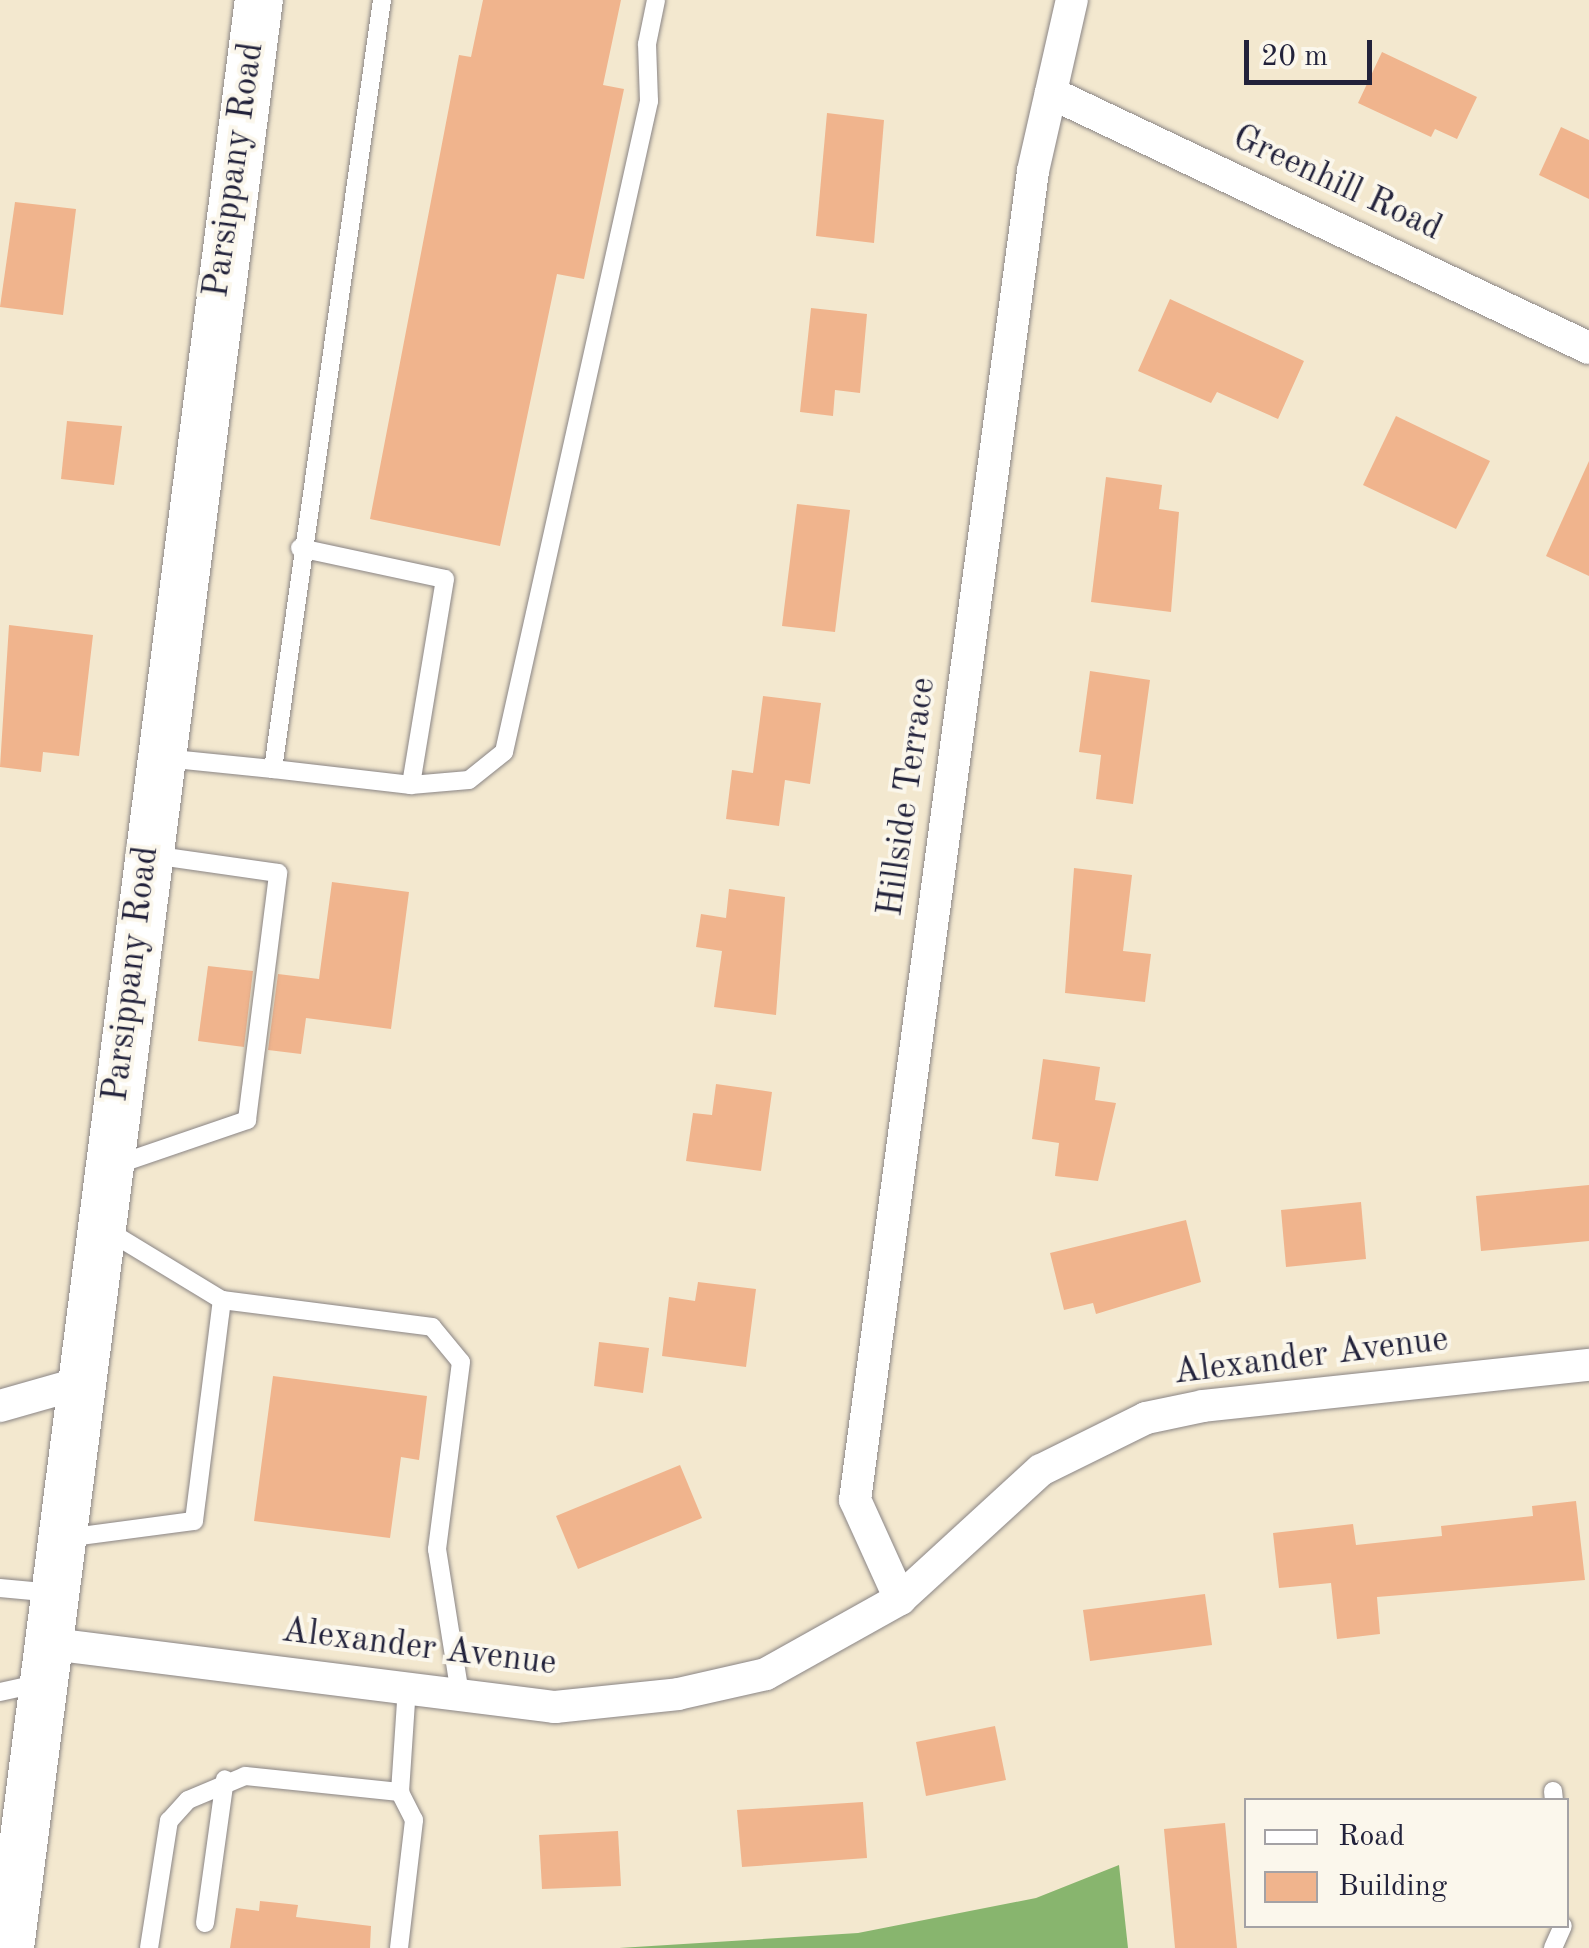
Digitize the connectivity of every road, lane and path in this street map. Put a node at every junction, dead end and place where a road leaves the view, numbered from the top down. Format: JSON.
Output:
{"nodes":[{"id":1,"x":259,"y":0,"type":"edge"},
{"id":2,"x":382,"y":0,"type":"edge"},
{"id":3,"x":656,"y":0,"type":"edge"},
{"id":4,"x":1072,"y":0,"type":"edge"},
{"id":5,"x":1051,"y":92,"type":"junction"},
{"id":6,"x":1589,"y":348,"type":"edge"},
{"id":7,"x":300,"y":548,"type":"junction"},
{"id":8,"x":159,"y":757,"type":"junction"},
{"id":9,"x":273,"y":769,"type":"junction"},
{"id":10,"x":411,"y":785,"type":"junction"},
{"id":11,"x":146,"y":854,"type":"junction"},
{"id":12,"x":107,"y":1168,"type":"junction"},
{"id":13,"x":100,"y":1226,"type":"junction"},
{"id":14,"x":222,"y":1300,"type":"junction"},
{"id":15,"x":1589,"y":1365,"type":"edge"},
{"id":16,"x":82,"y":1383,"type":"junction"},
{"id":17,"x":0,"y":1406,"type":"edge"},
{"id":18,"x":65,"y":1538,"type":"junction"},
{"id":19,"x":0,"y":1588,"type":"edge"},
{"id":20,"x":59,"y":1594,"type":"junction"},
{"id":21,"x":900,"y":1599,"type":"junction"},
{"id":22,"x":50,"y":1663,"type":"junction"},
{"id":23,"x":406,"y":1687,"type":"junction"},
{"id":24,"x":0,"y":1692,"type":"edge"},
{"id":25,"x":460,"y":1694,"type":"junction"},
{"id":26,"x":225,"y":1779,"type":"junction"},
{"id":27,"x":400,"y":1792,"type":"junction"},
{"id":28,"x":205,"y":1924,"type":"dead end"},
{"id":29,"x":8,"y":1930,"type":"edge"},
{"id":30,"x":149,"y":1948,"type":"edge"},
{"id":31,"x":399,"y":1948,"type":"edge"}],
"edges":[{"from":1,"to":8,"type":"main road","name":"Parsippany Road"},
{"from":2,"to":7,"type":"lane"},
{"from":3,"to":10,"type":"lane"},
{"from":4,"to":5,"type":"street","name":"Hillside Terrace"},
{"from":5,"to":6,"type":"street","name":"Greenhill Road"},
{"from":5,"to":21,"type":"street","name":"Hillside Terrace"},
{"from":7,"to":9,"type":"lane"},
{"from":7,"to":10,"type":"lane"},
{"from":8,"to":9,"type":"lane"},
{"from":8,"to":11,"type":"main road","name":"Parsippany Road"},
{"from":9,"to":10,"type":"lane"},
{"from":11,"to":12,"type":"main road","name":"Parsippany Road"},
{"from":11,"to":12,"type":"lane"},
{"from":12,"to":13,"type":"main road","name":"Parsippany Road"},
{"from":13,"to":14,"type":"lane"},
{"from":13,"to":16,"type":"main road","name":"Parsippany Road"},
{"from":14,"to":18,"type":"lane"},
{"from":14,"to":25,"type":"lane"},
{"from":15,"to":21,"type":"street","name":"Alexander Avenue"},
{"from":16,"to":17,"type":"street"},
{"from":16,"to":18,"type":"main road","name":"Parsippany Road"},
{"from":18,"to":20,"type":"main road","name":"Parsippany Road"},
{"from":19,"to":20,"type":"lane"},
{"from":20,"to":22,"type":"main road","name":"Parsippany Road"},
{"from":21,"to":25,"type":"street","name":"Alexander Avenue"},
{"from":22,"to":23,"type":"street","name":"Alexander Avenue"},
{"from":22,"to":24,"type":"lane"},
{"from":22,"to":29,"type":"main road","name":"Parsippany Road"},
{"from":23,"to":25,"type":"street","name":"Alexander Avenue"},
{"from":23,"to":27,"type":"lane"},
{"from":26,"to":27,"type":"lane"},
{"from":26,"to":28,"type":"lane"},
{"from":26,"to":30,"type":"lane"},
{"from":27,"to":31,"type":"lane"}]}
